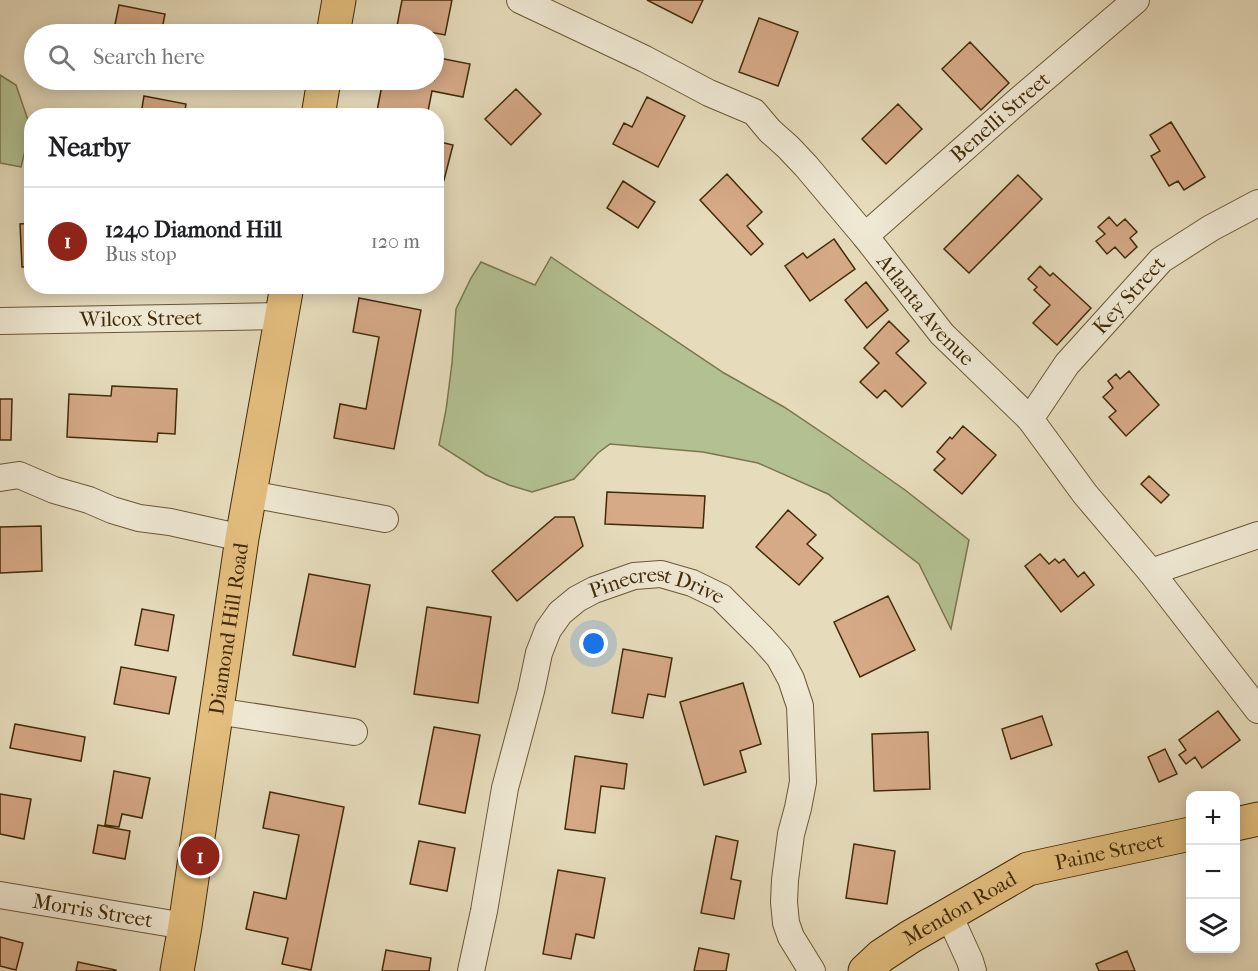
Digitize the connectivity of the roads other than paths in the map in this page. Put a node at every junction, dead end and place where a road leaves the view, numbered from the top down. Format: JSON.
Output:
{"nodes":[{"id":1,"x":339,"y":0,"type":"edge"},
{"id":2,"x":520,"y":0,"type":"edge"},
{"id":3,"x":1136,"y":0,"type":"edge"},
{"id":4,"x":335,"y":24,"type":"edge"},
{"id":5,"x":322,"y":90,"type":"edge"},
{"id":6,"x":319,"y":108,"type":"edge"},
{"id":7,"x":1258,"y":203,"type":"edge"},
{"id":8,"x":865,"y":236,"type":"junction"},
{"id":9,"x":284,"y":301,"type":"edge"},
{"id":10,"x":0,"y":321,"type":"edge"},
{"id":11,"x":1030,"y":419,"type":"junction"},
{"id":12,"x":0,"y":478,"type":"edge"},
{"id":13,"x":250,"y":494,"type":"junction"},
{"id":14,"x":385,"y":519,"type":"dead end"},
{"id":15,"x":1258,"y":534,"type":"edge"},
{"id":16,"x":242,"y":538,"type":"junction"},
{"id":17,"x":1151,"y":572,"type":"junction"},
{"id":18,"x":1258,"y":710,"type":"edge"},
{"id":19,"x":216,"y":711,"type":"junction"},
{"id":20,"x":354,"y":732,"type":"dead end"},
{"id":21,"x":1258,"y":819,"type":"edge"},
{"id":22,"x":1240,"y":823,"type":"edge"},
{"id":23,"x":1186,"y":835,"type":"edge"},
{"id":24,"x":1028,"y":869,"type":"joint"},
{"id":25,"x":0,"y":895,"type":"edge"},
{"id":26,"x":949,"y":915,"type":"junction"},
{"id":27,"x":185,"y":926,"type":"junction"},
{"id":28,"x":177,"y":971,"type":"edge"},
{"id":29,"x":471,"y":971,"type":"edge"},
{"id":30,"x":812,"y":971,"type":"edge"},
{"id":31,"x":865,"y":971,"type":"edge"},
{"id":32,"x":973,"y":971,"type":"edge"}],
"edges":[{"from":1,"to":4,"type":"main road"},
{"from":2,"to":8,"type":"street","name":"Atlanta Avenue"},
{"from":3,"to":8,"type":"street","name":"Benelli Street"},
{"from":5,"to":6,"type":"main road"},
{"from":7,"to":11,"type":"street","name":"Key Street"},
{"from":8,"to":11,"type":"street","name":"Atlanta Avenue"},
{"from":9,"to":10,"type":"street","name":"Wilcox Street"},
{"from":9,"to":13,"type":"main road","name":"Diamond Hill Road"},
{"from":11,"to":17,"type":"street","name":"Atlanta Avenue"},
{"from":12,"to":16,"type":"street"},
{"from":13,"to":14,"type":"street"},
{"from":13,"to":16,"type":"main road","name":"Diamond Hill Road"},
{"from":15,"to":17,"type":"street"},
{"from":16,"to":19,"type":"main road","name":"Diamond Hill Road"},
{"from":17,"to":18,"type":"street","name":"Atlanta Avenue"},
{"from":19,"to":20,"type":"street"},
{"from":19,"to":27,"type":"main road","name":"Diamond Hill Road"},
{"from":21,"to":22,"type":"main road"},
{"from":23,"to":24,"type":"main road","name":"Paine Street"},
{"from":24,"to":26,"type":"main road","name":"Mendon Road"},
{"from":25,"to":27,"type":"street","name":"Morris Street"},
{"from":26,"to":31,"type":"main road","name":"Mendon Road"},
{"from":26,"to":32,"type":"street"},
{"from":27,"to":28,"type":"main road","name":"Diamond Hill Road"},
{"from":29,"to":30,"type":"street","name":"Pinecrest Drive"}]}
